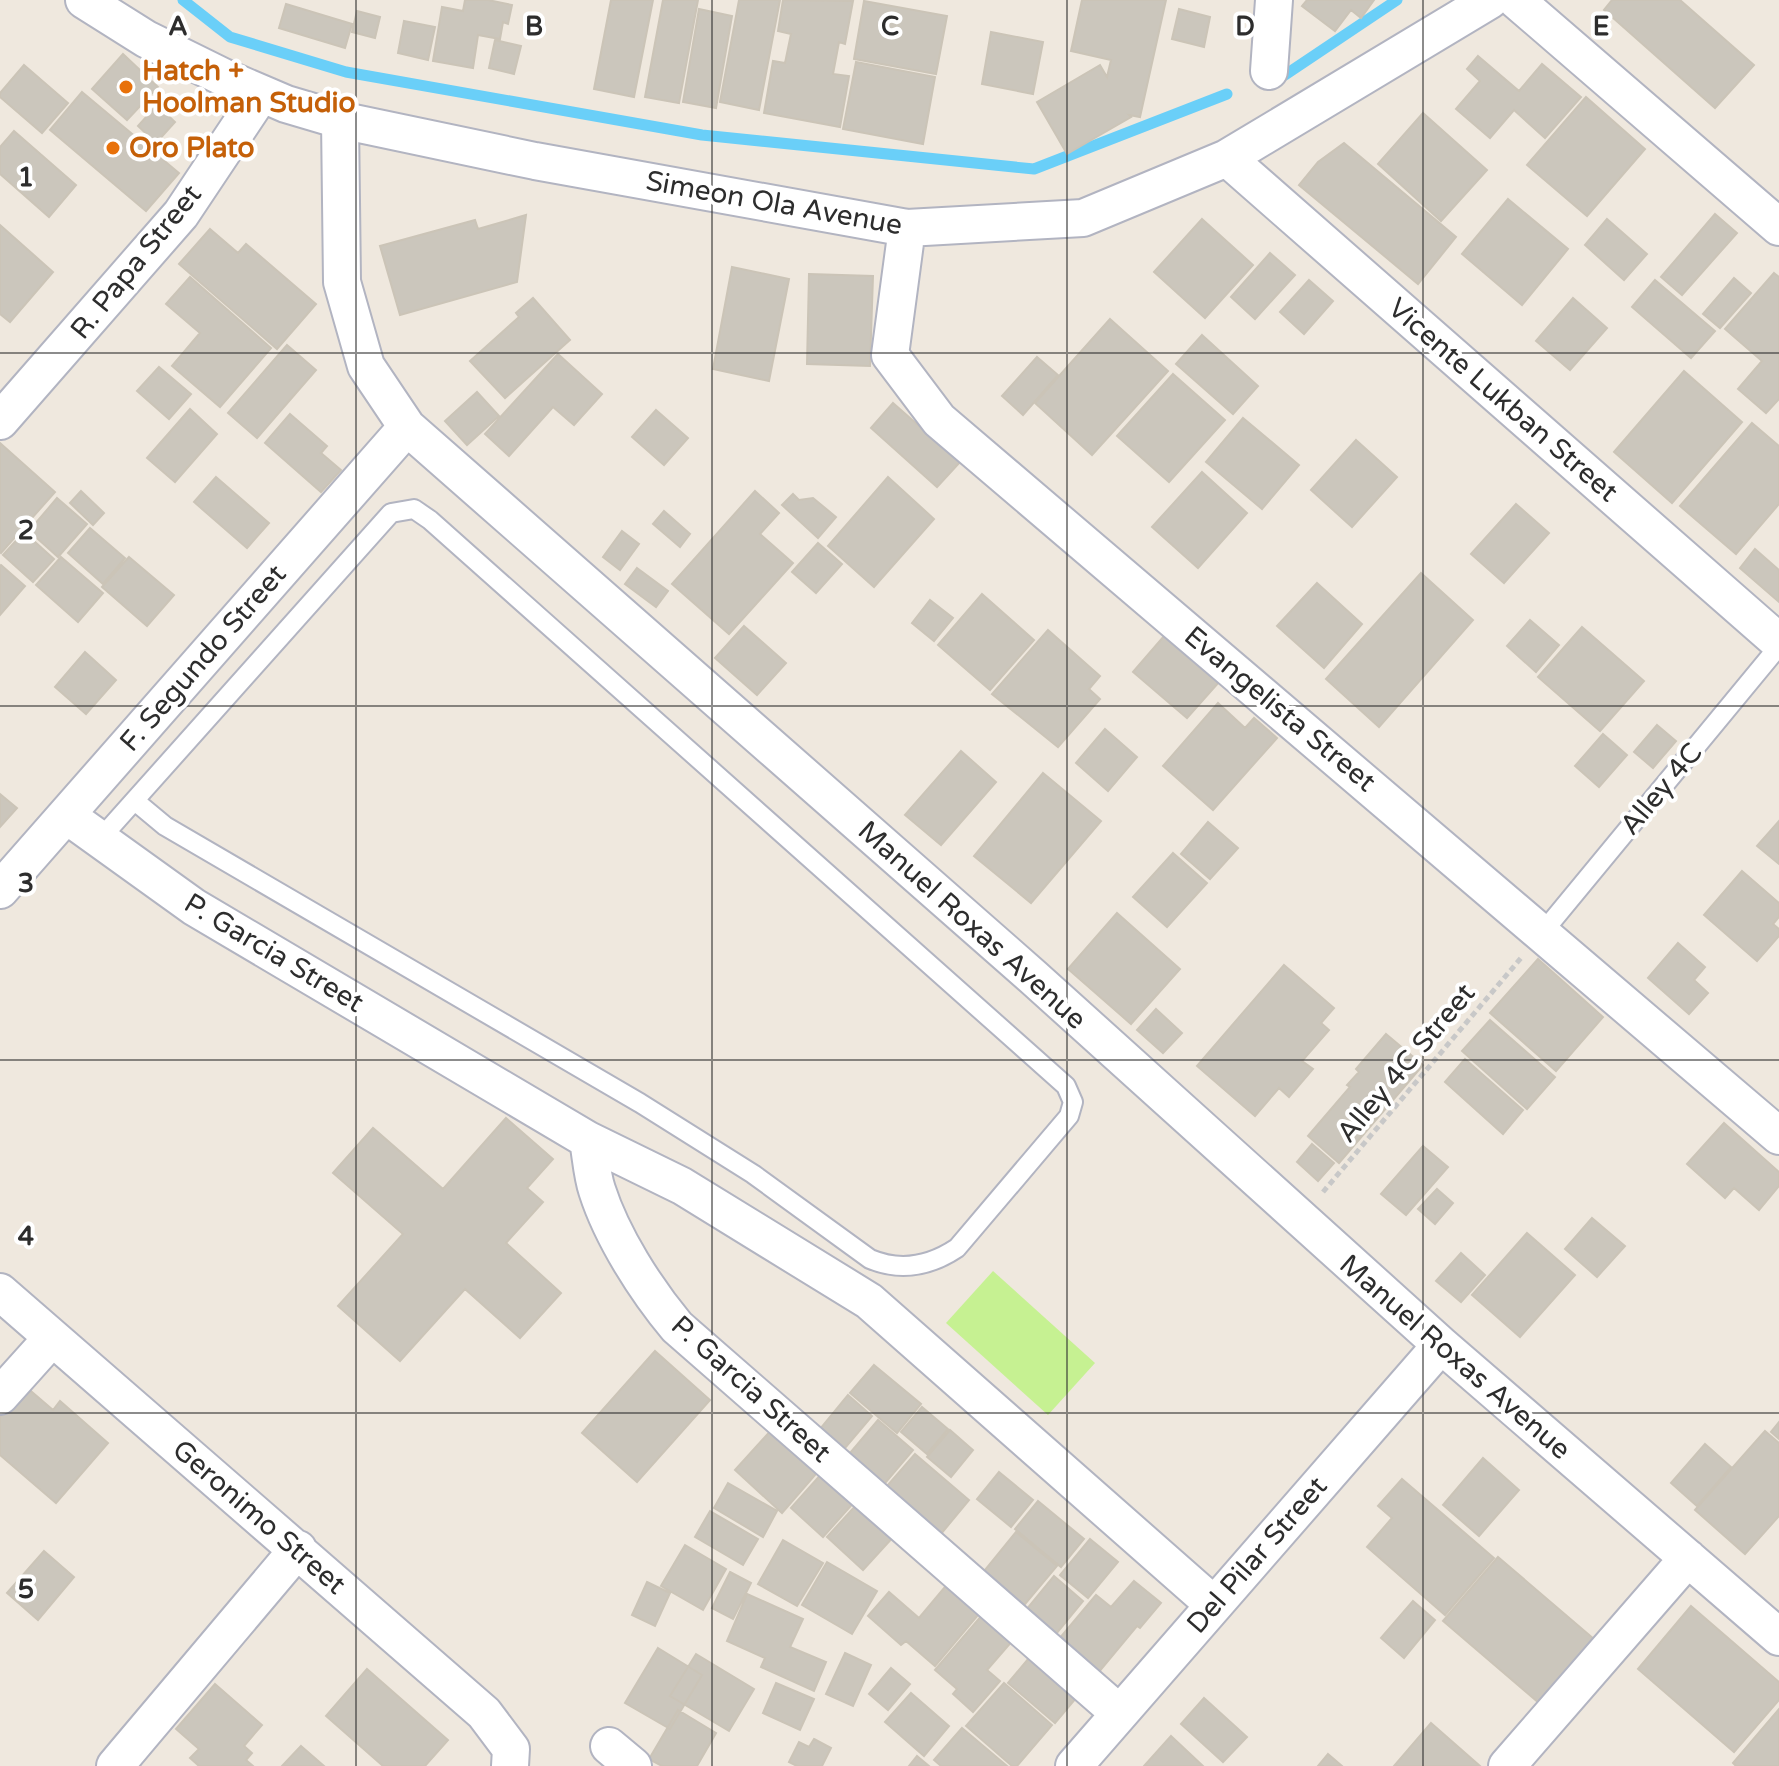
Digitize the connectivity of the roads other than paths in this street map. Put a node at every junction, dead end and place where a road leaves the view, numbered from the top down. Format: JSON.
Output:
{"nodes":[{"id":1,"x":84,"y":0,"type":"edge"},
{"id":2,"x":1274,"y":0,"type":"edge"},
{"id":3,"x":1490,"y":0,"type":"edge"},
{"id":4,"x":1516,"y":0,"type":"edge"},
{"id":5,"x":1269,"y":71,"type":"dead end"},
{"id":6,"x":261,"y":94,"type":"junction"},
{"id":7,"x":340,"y":120,"type":"junction"},
{"id":8,"x":1227,"y":158,"type":"junction"},
{"id":9,"x":1779,"y":227,"type":"edge"},
{"id":10,"x":907,"y":228,"type":"junction"},
{"id":11,"x":0,"y":421,"type":"edge"},
{"id":12,"x":407,"y":427,"type":"junction"},
{"id":13,"x":1779,"y":644,"type":"edge"},
{"id":14,"x":135,"y":801,"type":"junction"},
{"id":15,"x":66,"y":815,"type":"junction"},
{"id":16,"x":100,"y":839,"type":"junction"},
{"id":17,"x":0,"y":890,"type":"edge"},
{"id":18,"x":1543,"y":932,"type":"junction"},
{"id":19,"x":1779,"y":1136,"type":"edge"},
{"id":20,"x":588,"y":1140,"type":"junction"},
{"id":21,"x":0,"y":1292,"type":"edge"},
{"id":22,"x":52,"y":1338,"type":"junction"},
{"id":23,"x":1441,"y":1345,"type":"junction"},
{"id":24,"x":0,"y":1396,"type":"edge"},
{"id":25,"x":298,"y":1549,"type":"junction"},
{"id":26,"x":1688,"y":1558,"type":"junction"},
{"id":27,"x":1213,"y":1604,"type":"junction"},
{"id":28,"x":1779,"y":1637,"type":"edge"},
{"id":29,"x":1119,"y":1713,"type":"junction"},
{"id":30,"x":511,"y":1757,"type":"edge"},
{"id":31,"x":115,"y":1766,"type":"edge"},
{"id":32,"x":1074,"y":1766,"type":"edge"},
{"id":33,"x":1507,"y":1766,"type":"edge"}],
"edges":[{"from":1,"to":6,"type":"street","name":"Simeon Ola Avenue"},
{"from":2,"to":5,"type":"street"},
{"from":3,"to":8,"type":"street","name":"Simeon Ola Avenue"},
{"from":4,"to":9,"type":"street"},
{"from":6,"to":7,"type":"street","name":"Simeon Ola Avenue"},
{"from":6,"to":11,"type":"street","name":"R. Papa Street"},
{"from":7,"to":10,"type":"street","name":"Simeon Ola Avenue"},
{"from":7,"to":12,"type":"street","name":"Manuel Roxas Avenue"},
{"from":8,"to":10,"type":"street","name":"Simeon Ola Avenue"},
{"from":8,"to":13,"type":"street","name":"Vicente Lukban Street"},
{"from":10,"to":18,"type":"street","name":"Evangelista Street"},
{"from":12,"to":15,"type":"street","name":"F. Segundo Street"},
{"from":12,"to":23,"type":"street","name":"Manuel Roxas Avenue"},
{"from":13,"to":18,"type":"lane","name":"Alley 4C"},
{"from":14,"to":14,"type":"lane"},
{"from":14,"to":16,"type":"lane"},
{"from":15,"to":16,"type":"street","name":"P. Garcia Street"},
{"from":15,"to":17,"type":"street","name":"F. Segundo Street"},
{"from":16,"to":20,"type":"street","name":"P. Garcia Street"},
{"from":18,"to":19,"type":"street","name":"Evangelista Street"},
{"from":20,"to":27,"type":"street"},
{"from":20,"to":29,"type":"street","name":"P. Garcia Street"},
{"from":21,"to":22,"type":"street","name":"Geronimo Street"},
{"from":22,"to":24,"type":"street"},
{"from":22,"to":25,"type":"street","name":"Geronimo Street"},
{"from":23,"to":26,"type":"street","name":"Manuel Roxas Avenue"},
{"from":23,"to":27,"type":"street","name":"Del Pilar Street"},
{"from":25,"to":30,"type":"street","name":"Geronimo Street"},
{"from":25,"to":31,"type":"street"},
{"from":26,"to":28,"type":"street","name":"Manuel Roxas Avenue"},
{"from":26,"to":33,"type":"street"},
{"from":27,"to":29,"type":"street","name":"Del Pilar Street"},
{"from":29,"to":32,"type":"street","name":"Del Pilar Street"}]}
